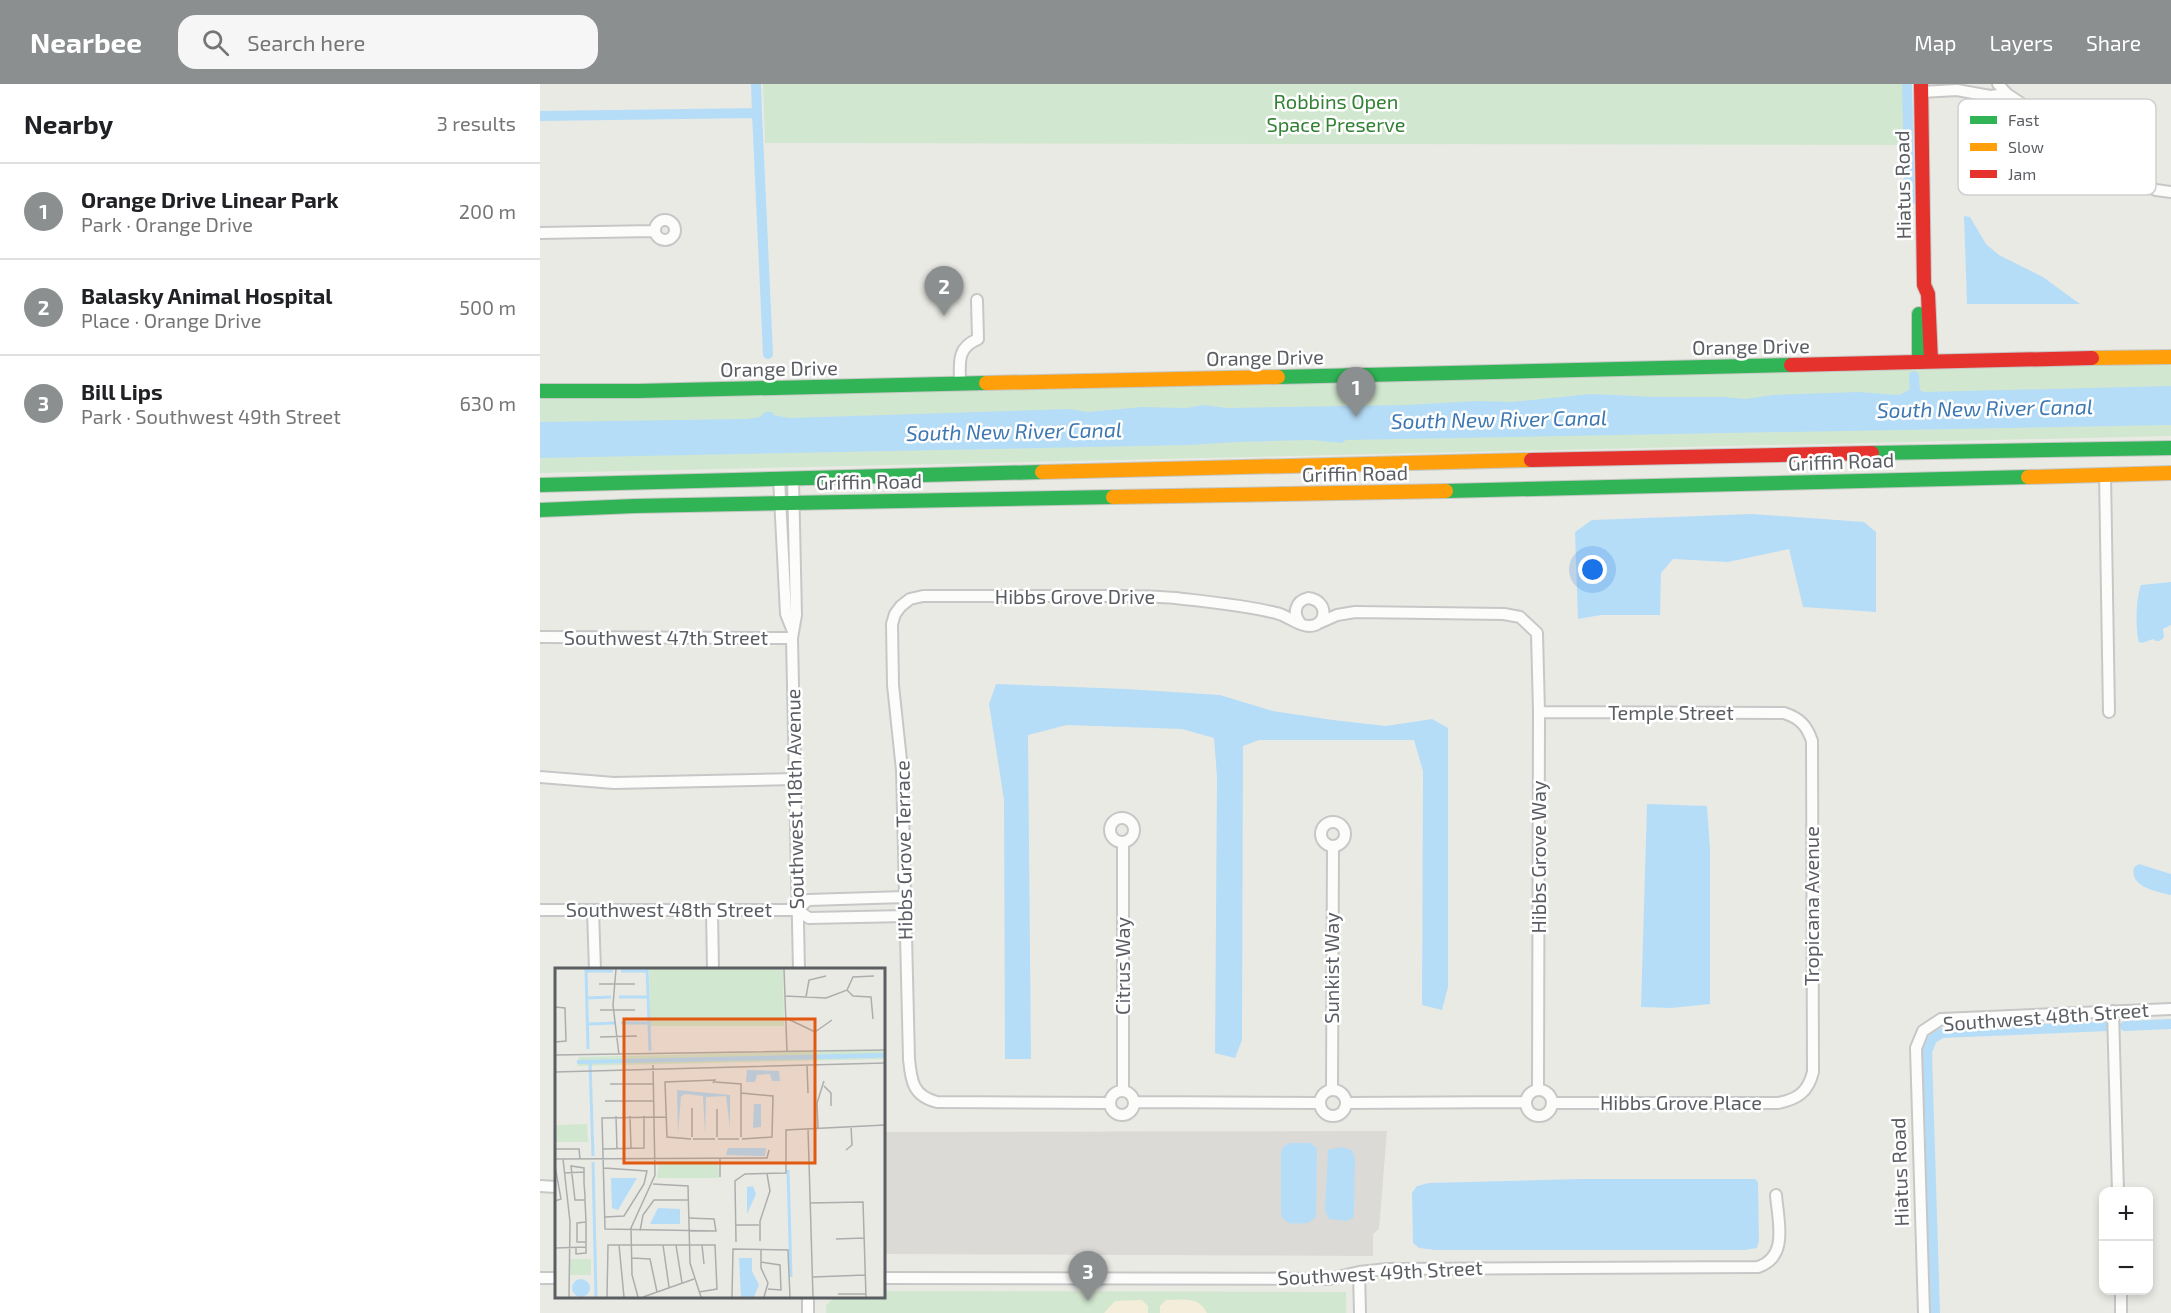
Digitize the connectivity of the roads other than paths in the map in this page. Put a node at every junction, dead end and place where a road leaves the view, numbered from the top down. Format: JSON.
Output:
{"nodes":[{"id":1,"x":1998,"y":84,"type":"edge"},
{"id":2,"x":1921,"y":88,"type":"edge"},
{"id":3,"x":2007,"y":94,"type":"junction"},
{"id":4,"x":2014,"y":99,"type":"edge"},
{"id":5,"x":2156,"y":190,"type":"edge"},
{"id":6,"x":2171,"y":192,"type":"edge"},
{"id":7,"x":654,"y":231,"type":"dead end"},
{"id":8,"x":540,"y":233,"type":"edge"},
{"id":9,"x":977,"y":300,"type":"dead end"},
{"id":10,"x":2171,"y":357,"type":"edge"},
{"id":11,"x":1925,"y":361,"type":"junction"},
{"id":12,"x":960,"y":384,"type":"junction"},
{"id":13,"x":540,"y":392,"type":"edge"},
{"id":14,"x":2171,"y":448,"type":"edge"},
{"id":15,"x":1937,"y":452,"type":"junction"},
{"id":16,"x":1905,"y":453,"type":"junction"},
{"id":17,"x":2171,"y":473,"type":"edge"},
{"id":18,"x":2105,"y":474,"type":"junction"},
{"id":19,"x":786,"y":478,"type":"junction"},
{"id":20,"x":1924,"y":479,"type":"junction"},
{"id":21,"x":1885,"y":480,"type":"junction"},
{"id":22,"x":540,"y":485,"type":"edge"},
{"id":23,"x":786,"y":503,"type":"junction"},
{"id":24,"x":540,"y":510,"type":"edge"},
{"id":25,"x":1302,"y":600,"type":"junction"},
{"id":26,"x":1318,"y":601,"type":"junction"},
{"id":27,"x":900,"y":606,"type":"joint"},
{"id":28,"x":1252,"y":609,"type":"junction"},
{"id":29,"x":1355,"y":612,"type":"junction"},
{"id":30,"x":1318,"y":623,"type":"junction"},
{"id":31,"x":1301,"y":624,"type":"junction"},
{"id":32,"x":792,"y":634,"type":"junction"},
{"id":33,"x":540,"y":637,"type":"edge"},
{"id":34,"x":1539,"y":712,"type":"junction"},
{"id":35,"x":2109,"y":712,"type":"dead end"},
{"id":36,"x":1802,"y":722,"type":"joint"},
{"id":37,"x":540,"y":777,"type":"edge"},
{"id":38,"x":794,"y":779,"type":"junction"},
{"id":39,"x":1123,"y":842,"type":"dead end"},
{"id":40,"x":1333,"y":846,"type":"dead end"},
{"id":41,"x":905,"y":897,"type":"junction"},
{"id":42,"x":540,"y":910,"type":"edge"},
{"id":43,"x":593,"y":910,"type":"junction"},
{"id":44,"x":712,"y":910,"type":"junction"},
{"id":45,"x":797,"y":910,"type":"junction"},
{"id":46,"x":906,"y":916,"type":"junction"},
{"id":47,"x":595,"y":968,"type":"edge"},
{"id":48,"x":713,"y":968,"type":"edge"},
{"id":49,"x":799,"y":968,"type":"edge"},
{"id":50,"x":2171,"y":1009,"type":"edge"},
{"id":51,"x":2113,"y":1011,"type":"junction"},
{"id":52,"x":1923,"y":1030,"type":"joint"},
{"id":53,"x":1123,"y":1090,"type":"junction"},
{"id":54,"x":1332,"y":1090,"type":"junction"},
{"id":55,"x":1538,"y":1090,"type":"junction"},
{"id":56,"x":1805,"y":1091,"type":"joint"},
{"id":57,"x":1134,"y":1102,"type":"junction"},
{"id":58,"x":1526,"y":1102,"type":"junction"},
{"id":59,"x":1110,"y":1103,"type":"junction"},
{"id":60,"x":1320,"y":1103,"type":"junction"},
{"id":61,"x":1346,"y":1103,"type":"junction"},
{"id":62,"x":1552,"y":1103,"type":"junction"},
{"id":63,"x":540,"y":1186,"type":"edge"},
{"id":64,"x":555,"y":1187,"type":"edge"},
{"id":65,"x":2118,"y":1187,"type":"edge"},
{"id":66,"x":1776,"y":1196,"type":"dead end"},
{"id":67,"x":1359,"y":1272,"type":"junction"},
{"id":68,"x":885,"y":1278,"type":"edge"},
{"id":69,"x":2121,"y":1295,"type":"edge"},
{"id":70,"x":1360,"y":1313,"type":"edge"},
{"id":71,"x":1924,"y":1313,"type":"edge"},
{"id":72,"x":2121,"y":1313,"type":"edge"}],
"edges":[{"from":1,"to":3,"type":"street"},
{"from":2,"to":3,"type":"street"},
{"from":2,"to":11,"type":"main road","name":"Hiatus Road"},
{"from":3,"to":4,"type":"street"},
{"from":5,"to":6,"type":"street"},
{"from":7,"to":8,"type":"street"},
{"from":9,"to":12,"type":"street"},
{"from":10,"to":11,"type":"main road","name":"Orange Drive"},
{"from":11,"to":12,"type":"main road","name":"Orange Drive"},
{"from":12,"to":13,"type":"main road","name":"Orange Drive"},
{"from":14,"to":15,"type":"main road","name":"Griffin Road"},
{"from":15,"to":16,"type":"main road","name":"Griffin Road"},
{"from":15,"to":20,"type":"main road"},
{"from":16,"to":19,"type":"main road","name":"Griffin Road"},
{"from":16,"to":21,"type":"main road"},
{"from":17,"to":18,"type":"main road","name":"Griffin Road"},
{"from":18,"to":20,"type":"main road","name":"Griffin Road"},
{"from":18,"to":35,"type":"street"},
{"from":19,"to":22,"type":"main road","name":"Griffin Road"},
{"from":19,"to":23,"type":"street","name":"Southwest 118th Avenue"},
{"from":20,"to":21,"type":"main road","name":"Griffin Road"},
{"from":21,"to":23,"type":"main road","name":"Griffin Road"},
{"from":23,"to":24,"type":"main road","name":"Griffin Road"},
{"from":23,"to":32,"type":"street","name":"Southwest 118th Avenue"},
{"from":25,"to":26,"type":"street"},
{"from":25,"to":28,"type":"street","name":"Hibbs Grove Drive"},
{"from":25,"to":31,"type":"street"},
{"from":26,"to":29,"type":"street"},
{"from":26,"to":30,"type":"street"},
{"from":27,"to":28,"type":"street","name":"Hibbs Grove Drive"},
{"from":27,"to":41,"type":"street","name":"Hibbs Grove Terrace"},
{"from":28,"to":31,"type":"street","name":"Hibbs Grove Drive"},
{"from":29,"to":30,"type":"street"},
{"from":29,"to":34,"type":"street","name":"Hibbs Grove Way"},
{"from":30,"to":31,"type":"street"},
{"from":32,"to":33,"type":"street","name":"Southwest 47th Street"},
{"from":32,"to":38,"type":"street","name":"Southwest 118th Avenue"},
{"from":34,"to":36,"type":"street","name":"Temple Street"},
{"from":34,"to":55,"type":"street","name":"Hibbs Grove Way"},
{"from":36,"to":56,"type":"street","name":"Tropicana Avenue"},
{"from":37,"to":38,"type":"street"},
{"from":38,"to":45,"type":"street","name":"Southwest 118th Avenue"},
{"from":39,"to":53,"type":"street","name":"Citrus Way"},
{"from":40,"to":54,"type":"street","name":"Sunkist Way"},
{"from":41,"to":45,"type":"street","name":"Southwest 48th Street"},
{"from":41,"to":46,"type":"street","name":"Hibbs Grove Terrace"},
{"from":42,"to":43,"type":"street","name":"Southwest 48th Street"},
{"from":43,"to":44,"type":"street","name":"Southwest 48th Street"},
{"from":43,"to":47,"type":"street"},
{"from":44,"to":45,"type":"street","name":"Southwest 48th Street"},
{"from":44,"to":48,"type":"street"},
{"from":45,"to":46,"type":"street","name":"Southwest 48th Street"},
{"from":45,"to":49,"type":"street","name":"Southwest 118th Avenue"},
{"from":46,"to":59,"type":"street","name":"Hibbs Grove Terrace"},
{"from":50,"to":51,"type":"street","name":"Southwest 48th Street"},
{"from":51,"to":52,"type":"street","name":"Southwest 48th Street"},
{"from":51,"to":65,"type":"street"},
{"from":52,"to":71,"type":"street","name":"Hiatus Road"},
{"from":53,"to":57,"type":"street"},
{"from":53,"to":59,"type":"street"},
{"from":54,"to":60,"type":"street"},
{"from":54,"to":61,"type":"street"},
{"from":55,"to":58,"type":"street"},
{"from":55,"to":62,"type":"street"},
{"from":56,"to":62,"type":"street","name":"Hibbs Grove Place"},
{"from":57,"to":59,"type":"street"},
{"from":57,"to":60,"type":"street"},
{"from":58,"to":61,"type":"street"},
{"from":58,"to":62,"type":"street"},
{"from":60,"to":61,"type":"street"},
{"from":63,"to":64,"type":"street"},
{"from":66,"to":67,"type":"street","name":"Southwest 49th Street"},
{"from":67,"to":68,"type":"street","name":"Southwest 49th Street"},
{"from":67,"to":70,"type":"street"},
{"from":69,"to":72,"type":"street"}]}
